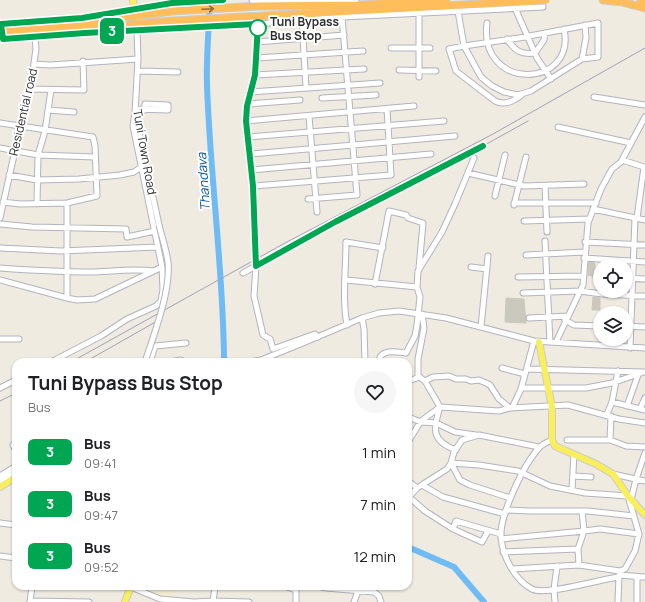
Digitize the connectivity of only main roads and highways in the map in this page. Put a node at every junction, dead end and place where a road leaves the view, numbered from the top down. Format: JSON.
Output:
{"nodes":[{"id":1,"x":133,"y":0,"type":"edge"},
{"id":2,"x":446,"y":0,"type":"edge"},
{"id":3,"x":546,"y":0,"type":"edge"},
{"id":4,"x":603,"y":0,"type":"edge"},
{"id":5,"x":641,"y":0,"type":"edge"},
{"id":6,"x":532,"y":1,"type":"edge"},
{"id":7,"x":645,"y":1,"type":"edge"},
{"id":8,"x":259,"y":3,"type":"edge"},
{"id":9,"x":645,"y":8,"type":"edge"},
{"id":10,"x":134,"y":10,"type":"road end"},
{"id":11,"x":3,"y":32,"type":"edge"},
{"id":12,"x":536,"y":342,"type":"road end"},
{"id":13,"x":12,"y":480,"type":"edge"},
{"id":14,"x":0,"y":488,"type":"edge"},
{"id":15,"x":645,"y":515,"type":"edge"},
{"id":16,"x":130,"y":590,"type":"edge"},
{"id":17,"x":125,"y":602,"type":"edge"}],
"edges":[{"from":1,"to":10,"type":"main road"},
{"from":2,"to":8,"type":"highway"},
{"from":3,"to":6,"type":"highway","bridge":true},
{"from":4,"to":9,"type":"highway"},
{"from":5,"to":7,"type":"highway"},
{"from":6,"to":11,"type":"highway"},
{"from":11,"to":8,"type":"highway","one_way":true},
{"from":12,"to":15,"type":"main road"},
{"from":13,"to":14,"type":"main road"},
{"from":16,"to":17,"type":"main road"}]}
